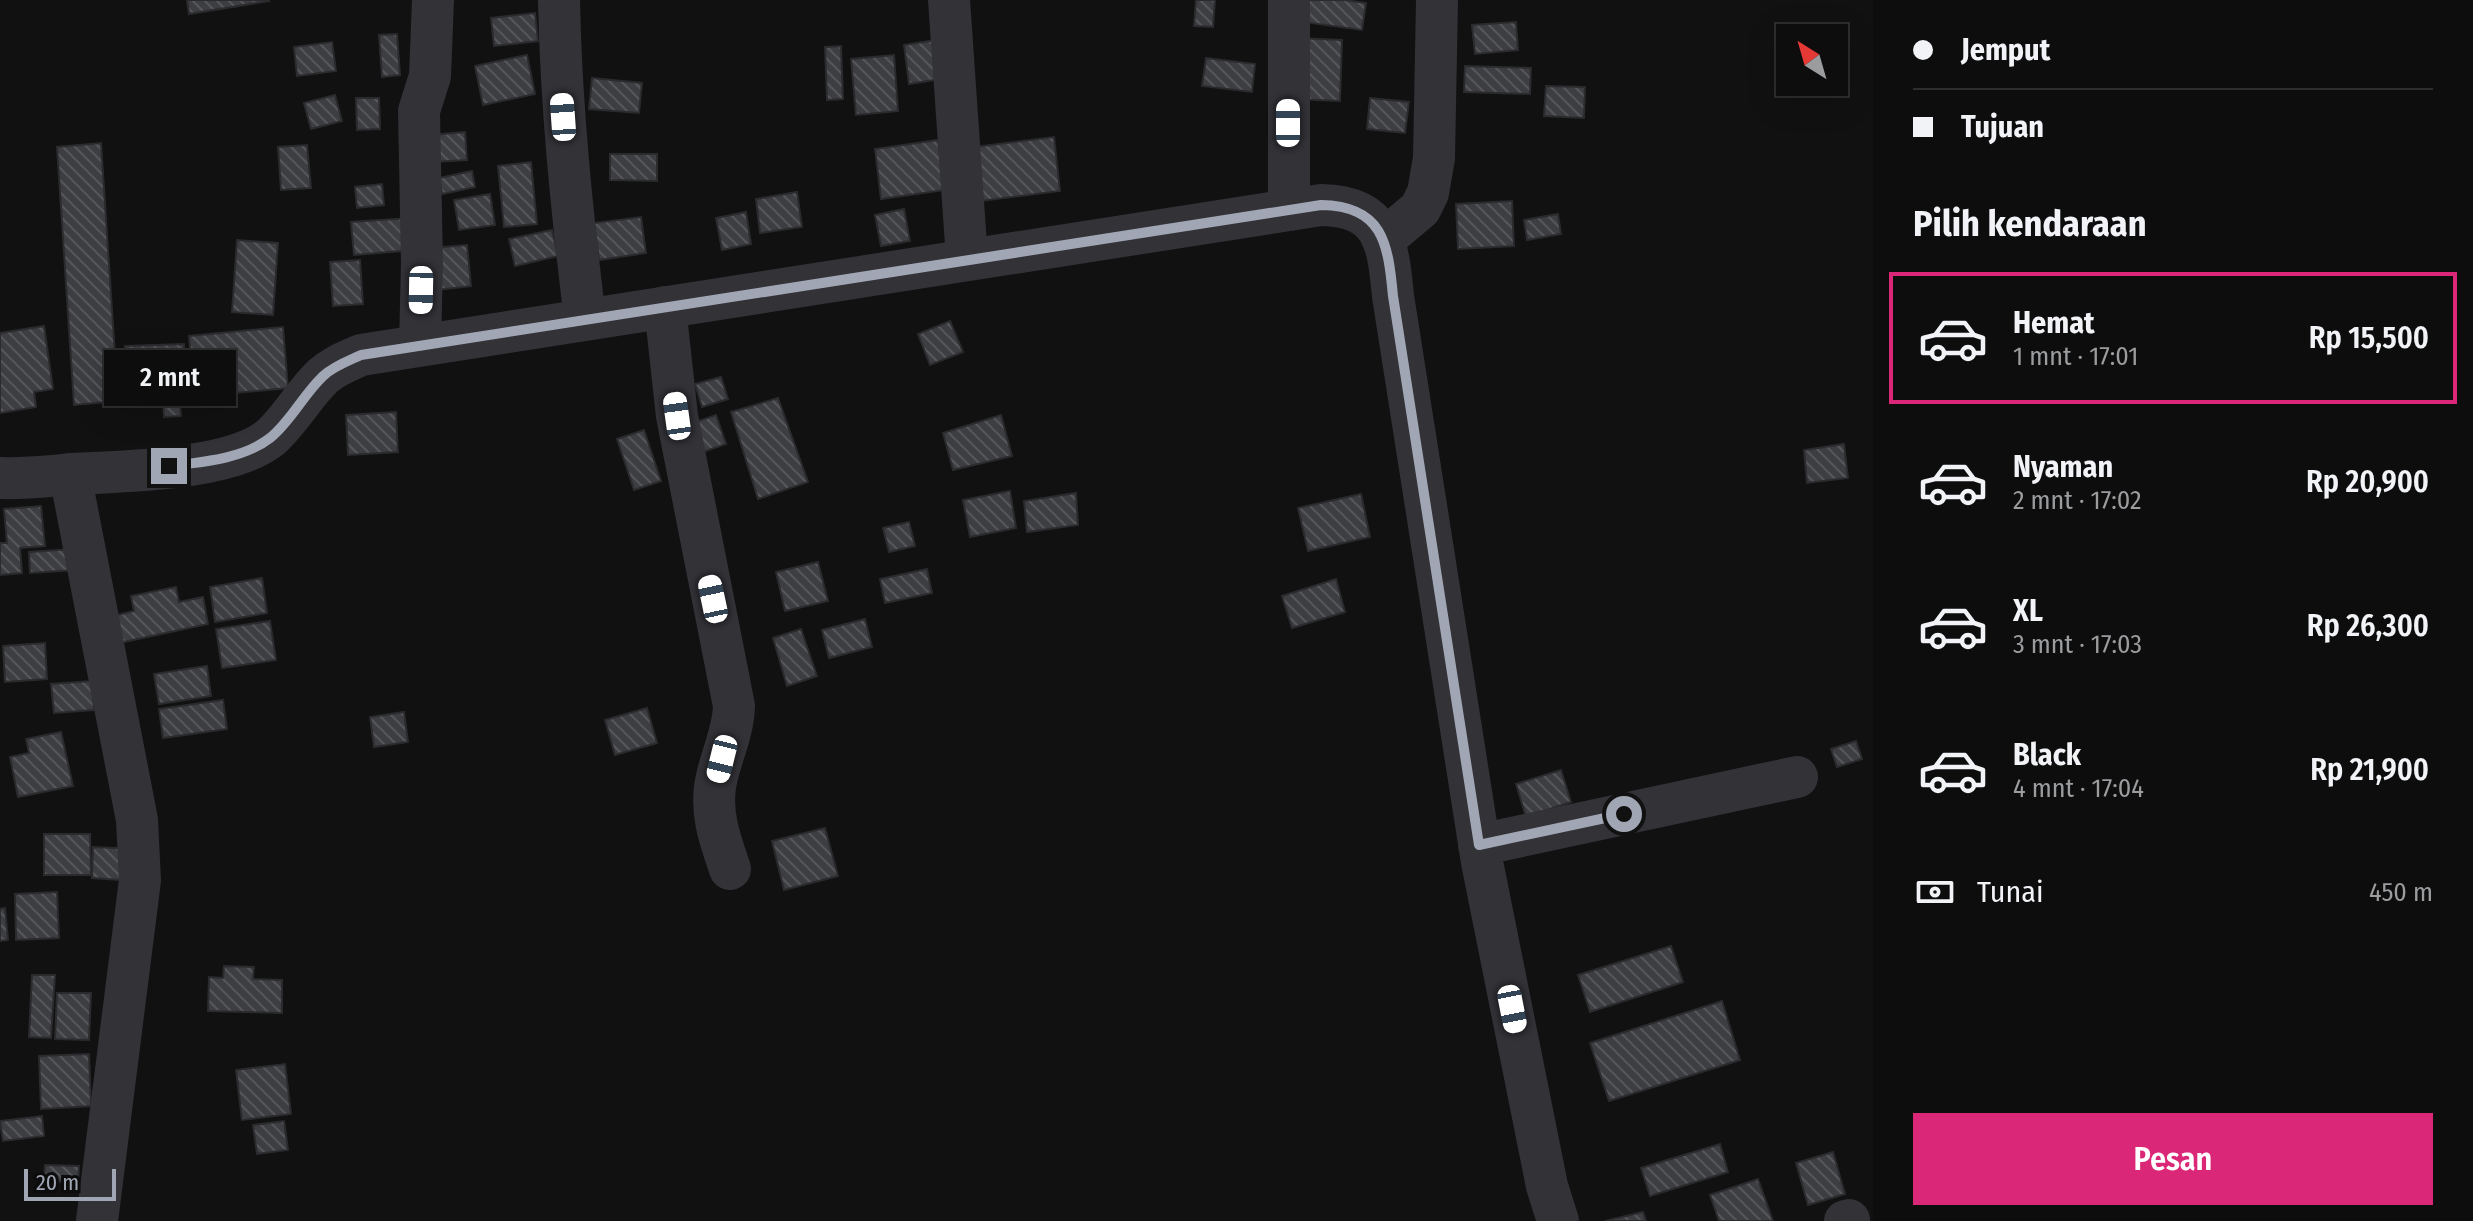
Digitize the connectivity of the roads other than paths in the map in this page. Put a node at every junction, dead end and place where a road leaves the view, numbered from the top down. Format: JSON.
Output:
{"nodes":[{"id":1,"x":433,"y":0,"type":"edge"},
{"id":2,"x":559,"y":0,"type":"edge"},
{"id":3,"x":949,"y":0,"type":"edge"},
{"id":4,"x":1289,"y":0,"type":"edge"},
{"id":5,"x":1437,"y":0,"type":"edge"},
{"id":6,"x":1289,"y":210,"type":"junction"},
{"id":7,"x":1383,"y":240,"type":"junction"},
{"id":8,"x":967,"y":259,"type":"junction"},
{"id":9,"x":665,"y":307,"type":"junction"},
{"id":10,"x":585,"y":319,"type":"junction"},
{"id":11,"x":420,"y":345,"type":"junction"},
{"id":12,"x":70,"y":474,"type":"junction"},
{"id":13,"x":0,"y":478,"type":"edge"},
{"id":14,"x":1797,"y":777,"type":"dead end"},
{"id":15,"x":1479,"y":845,"type":"junction"},
{"id":16,"x":730,"y":869,"type":"dead end"},
{"id":17,"x":97,"y":1221,"type":"edge"},
{"id":18,"x":1558,"y":1221,"type":"edge"}],
"edges":[{"from":1,"to":11,"type":"street"},
{"from":2,"to":10,"type":"street"},
{"from":3,"to":8,"type":"street"},
{"from":4,"to":6,"type":"street"},
{"from":5,"to":7,"type":"street"},
{"from":6,"to":7,"type":"street"},
{"from":6,"to":8,"type":"street"},
{"from":7,"to":15,"type":"street"},
{"from":8,"to":9,"type":"street"},
{"from":9,"to":10,"type":"street"},
{"from":9,"to":16,"type":"street"},
{"from":10,"to":11,"type":"street"},
{"from":11,"to":12,"type":"street"},
{"from":12,"to":13,"type":"street"},
{"from":12,"to":17,"type":"street"},
{"from":14,"to":15,"type":"street"},
{"from":15,"to":18,"type":"street"}]}
